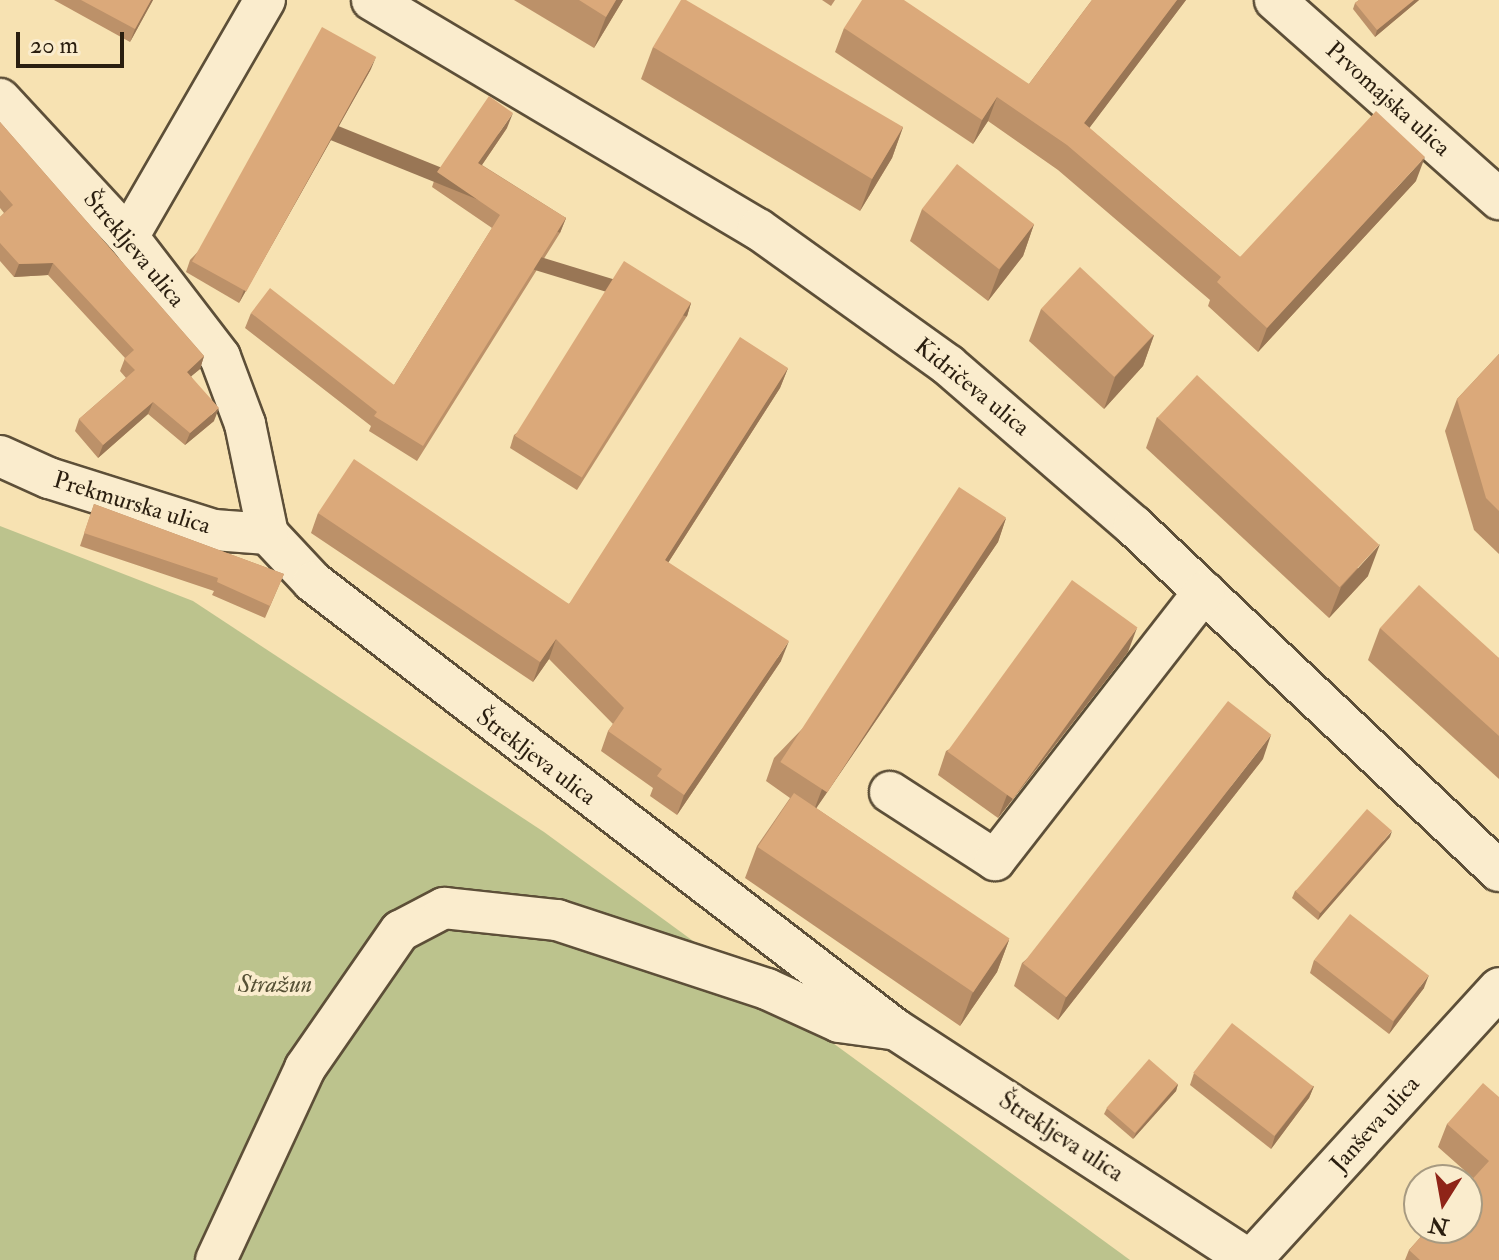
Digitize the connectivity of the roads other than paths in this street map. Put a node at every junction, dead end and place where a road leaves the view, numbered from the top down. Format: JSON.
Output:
{"nodes":[{"id":1,"x":265,"y":0,"type":"edge"},
{"id":2,"x":372,"y":0,"type":"edge"},
{"id":3,"x":1275,"y":0,"type":"edge"},
{"id":4,"x":0,"y":99,"type":"edge"},
{"id":5,"x":1499,"y":199,"type":"edge"},
{"id":6,"x":128,"y":237,"type":"junction"},
{"id":7,"x":0,"y":456,"type":"edge"},
{"id":8,"x":268,"y":534,"type":"junction"},
{"id":9,"x":1204,"y":592,"type":"junction"},
{"id":10,"x":890,"y":792,"type":"dead end"},
{"id":11,"x":1499,"y":871,"type":"edge"},
{"id":12,"x":1499,"y":988,"type":"edge"},
{"id":13,"x":895,"y":1029,"type":"junction"},
{"id":14,"x":216,"y":1260,"type":"edge"},
{"id":15,"x":1250,"y":1260,"type":"edge"}],
"edges":[{"from":1,"to":6,"type":"street"},
{"from":2,"to":9,"type":"street","name":"Kidričeva ulica"},
{"from":3,"to":5,"type":"street","name":"Prvomajska ulica"},
{"from":4,"to":6,"type":"street","name":"Štrekljeva ulica"},
{"from":6,"to":8,"type":"street","name":"Štrekljeva ulica"},
{"from":7,"to":8,"type":"street","name":"Prekmurska ulica"},
{"from":8,"to":13,"type":"street","name":"Štrekljeva ulica"},
{"from":9,"to":10,"type":"street"},
{"from":9,"to":11,"type":"street","name":"Kidričeva ulica"},
{"from":12,"to":15,"type":"street","name":"Janševa ulica"},
{"from":13,"to":14,"type":"street"},
{"from":13,"to":15,"type":"street","name":"Štrekljeva ulica"}]}
